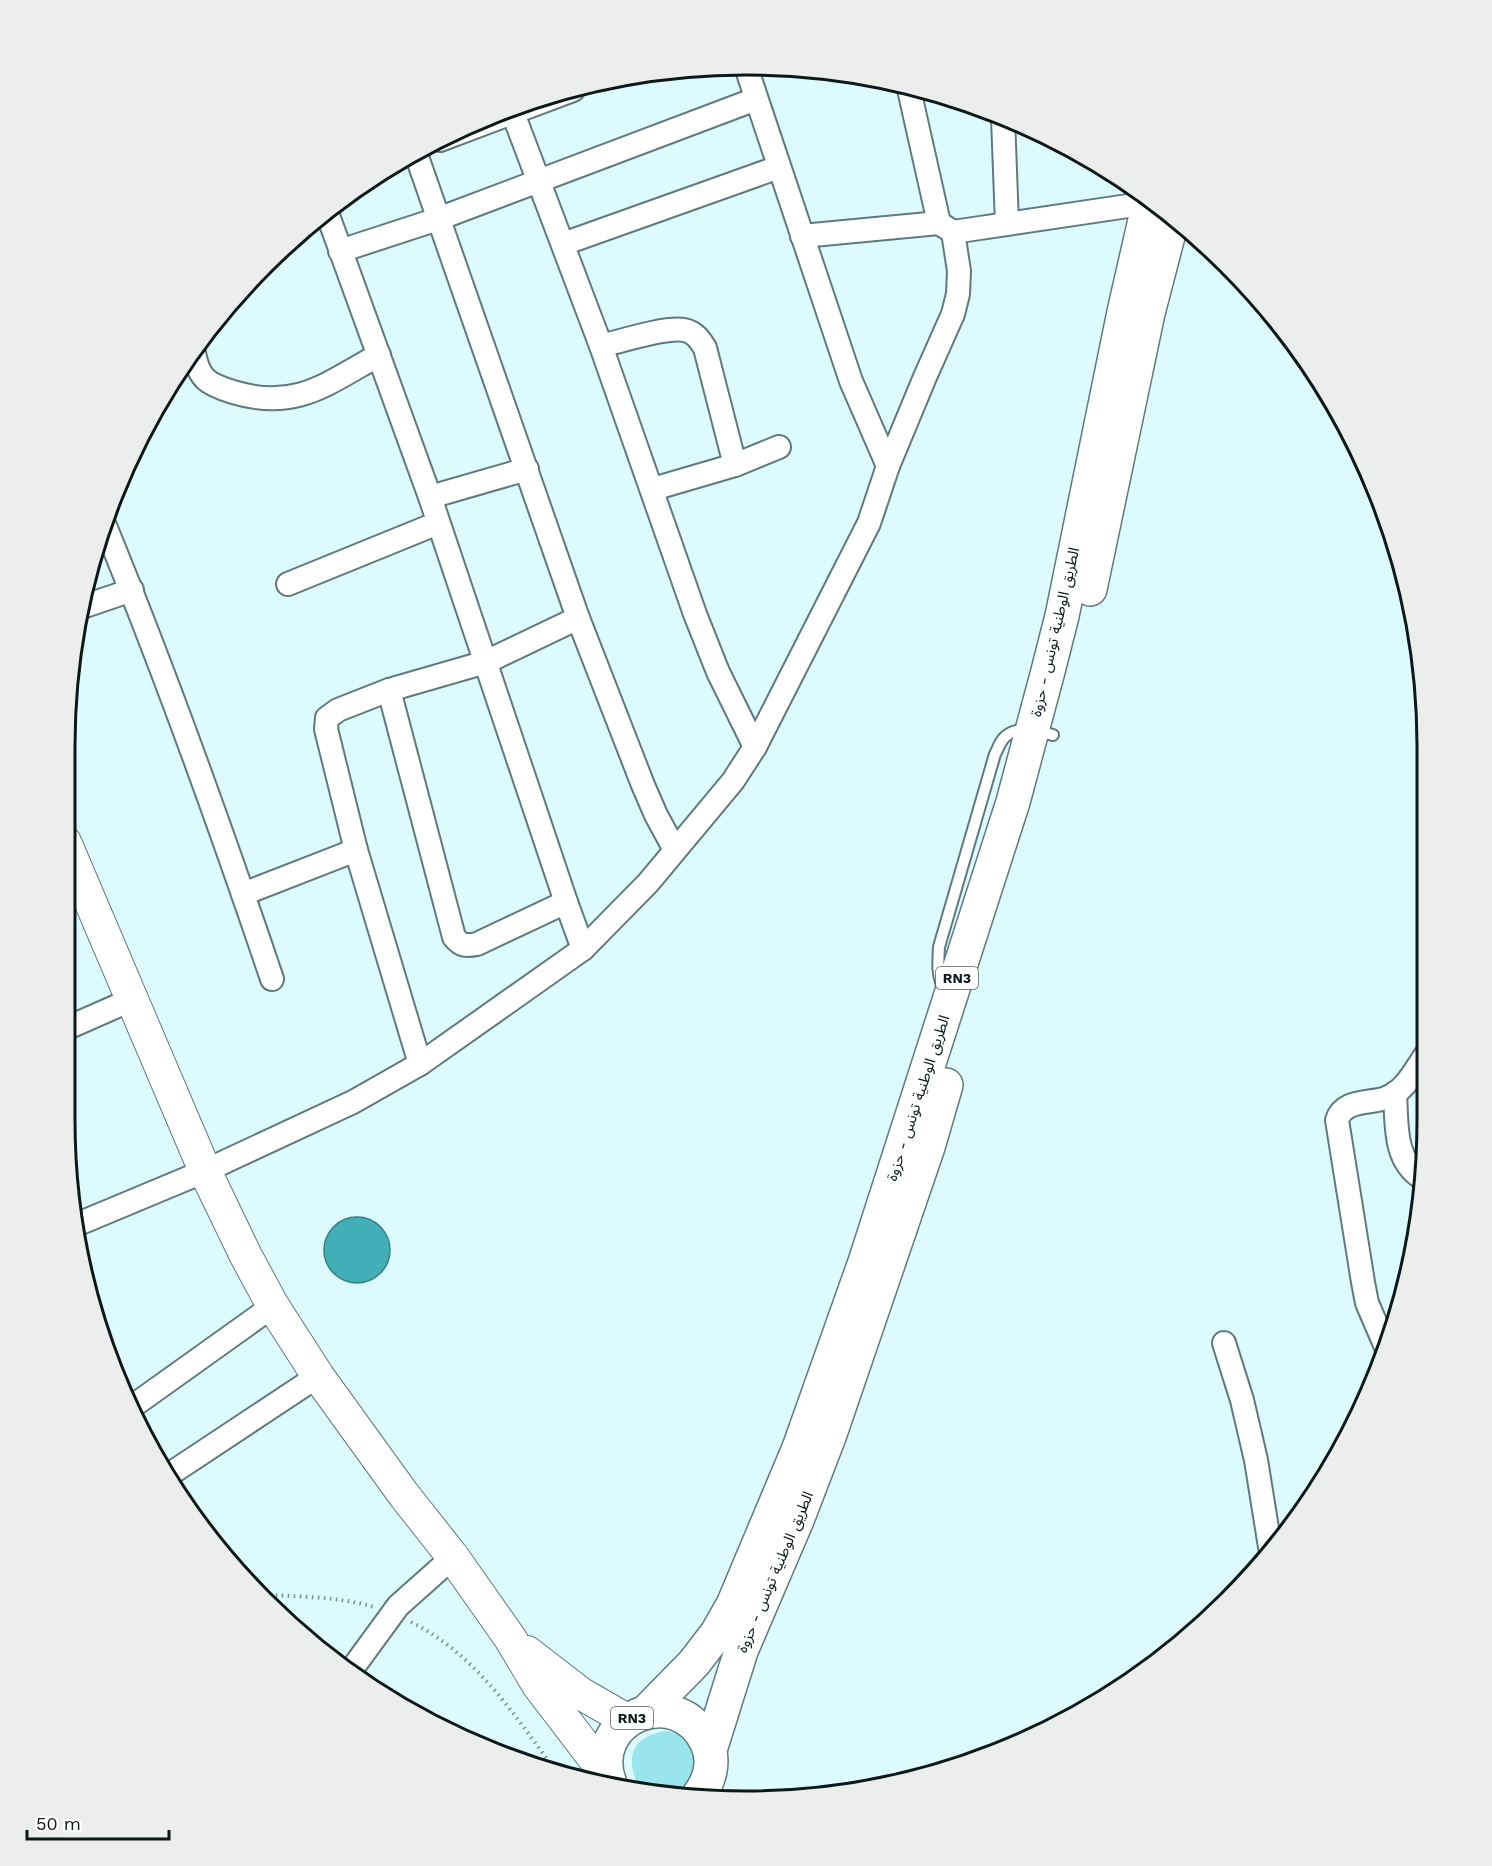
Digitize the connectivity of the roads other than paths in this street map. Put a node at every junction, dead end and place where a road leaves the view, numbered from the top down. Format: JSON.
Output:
{"nodes":[{"id":1,"x":748,"y":75,"type":"edge"},
{"id":2,"x":911,"y":96,"type":"edge"},
{"id":3,"x":756,"y":99,"type":"junction"},
{"id":4,"x":514,"y":117,"type":"edge"},
{"id":5,"x":1003,"y":126,"type":"edge"},
{"id":6,"x":418,"y":161,"type":"edge"},
{"id":7,"x":779,"y":167,"type":"junction"},
{"id":8,"x":538,"y":181,"type":"junction"},
{"id":9,"x":1145,"y":208,"type":"edge"},
{"id":10,"x":1157,"y":216,"type":"edge"},
{"id":11,"x":438,"y":219,"type":"junction"},
{"id":12,"x":330,"y":221,"type":"edge"},
{"id":13,"x":1007,"y":224,"type":"junction"},
{"id":14,"x":946,"y":227,"type":"junction"},
{"id":15,"x":802,"y":236,"type":"junction"},
{"id":16,"x":563,"y":244,"type":"junction"},
{"id":17,"x":340,"y":251,"type":"junction"},
{"id":18,"x":601,"y":346,"type":"junction"},
{"id":19,"x":379,"y":355,"type":"junction"},
{"id":20,"x":196,"y":363,"type":"edge"},
{"id":21,"x":779,"y":447,"type":"dead end"},
{"id":22,"x":735,"y":465,"type":"junction"},
{"id":23,"x":888,"y":466,"type":"junction"},
{"id":24,"x":527,"y":469,"type":"junction"},
{"id":25,"x":652,"y":489,"type":"junction"},
{"id":26,"x":430,"y":497,"type":"junction"},
{"id":27,"x":438,"y":523,"type":"junction"},
{"id":28,"x":109,"y":536,"type":"edge"},
{"id":29,"x":288,"y":585,"type":"dead end"},
{"id":30,"x":132,"y":590,"type":"junction"},
{"id":31,"x":91,"y":604,"type":"edge"},
{"id":32,"x":578,"y":618,"type":"junction"},
{"id":33,"x":486,"y":662,"type":"junction"},
{"id":34,"x":389,"y":690,"type":"junction"},
{"id":35,"x":1042,"y":732,"type":"junction"},
{"id":36,"x":754,"y":747,"type":"junction"},
{"id":37,"x":356,"y":850,"type":"junction"},
{"id":38,"x":675,"y":850,"type":"junction"},
{"id":39,"x":75,"y":865,"type":"edge"},
{"id":40,"x":243,"y":894,"type":"junction"},
{"id":41,"x":566,"y":902,"type":"junction"},
{"id":42,"x":583,"y":949,"type":"junction"},
{"id":43,"x":272,"y":979,"type":"dead end"},
{"id":44,"x":133,"y":999,"type":"junction"},
{"id":45,"x":75,"y":1025,"type":"edge"},
{"id":46,"x":420,"y":1065,"type":"junction"},
{"id":47,"x":1417,"y":1067,"type":"edge"},
{"id":48,"x":1395,"y":1093,"type":"junction"},
{"id":49,"x":931,"y":1095,"type":"junction"},
{"id":50,"x":205,"y":1171,"type":"junction"},
{"id":51,"x":1415,"y":1172,"type":"edge"},
{"id":52,"x":83,"y":1222,"type":"edge"},
{"id":53,"x":273,"y":1306,"type":"junction"},
{"id":54,"x":1381,"y":1336,"type":"edge"},
{"id":55,"x":1224,"y":1343,"type":"dead end"},
{"id":56,"x":318,"y":1376,"type":"junction"},
{"id":57,"x":138,"y":1403,"type":"edge"},
{"id":58,"x":174,"y":1471,"type":"edge"},
{"id":59,"x":1269,"y":1539,"type":"edge"},
{"id":60,"x":453,"y":1557,"type":"junction"},
{"id":61,"x":510,"y":1638,"type":"junction"},
{"id":62,"x":355,"y":1665,"type":"edge"},
{"id":63,"x":637,"y":1715,"type":"junction"},
{"id":64,"x":710,"y":1750,"type":"junction"},
{"id":65,"x":606,"y":1776,"type":"edge"},
{"id":66,"x":608,"y":1776,"type":"edge"},
{"id":67,"x":706,"y":1790,"type":"edge"}],
"edges":[{"from":1,"to":3,"type":"street"},
{"from":2,"to":14,"type":"street"},
{"from":3,"to":7,"type":"street"},
{"from":3,"to":8,"type":"street"},
{"from":4,"to":8,"type":"street"},
{"from":5,"to":13,"type":"street"},
{"from":6,"to":11,"type":"street"},
{"from":7,"to":15,"type":"street"},
{"from":7,"to":16,"type":"street"},
{"from":8,"to":11,"type":"street"},
{"from":8,"to":16,"type":"street"},
{"from":9,"to":13,"type":"street"},
{"from":10,"to":35,"type":"main road","name":"الطريق الوطنية تونس - حزوة","number":"RN3"},
{"from":11,"to":17,"type":"street"},
{"from":11,"to":24,"type":"street"},
{"from":12,"to":17,"type":"street"},
{"from":13,"to":14,"type":"street"},
{"from":14,"to":15,"type":"street"},
{"from":14,"to":23,"type":"street"},
{"from":15,"to":23,"type":"street"},
{"from":16,"to":18,"type":"street"},
{"from":17,"to":19,"type":"street"},
{"from":18,"to":22,"type":"street"},
{"from":18,"to":25,"type":"street"},
{"from":19,"to":20,"type":"street"},
{"from":19,"to":26,"type":"street"},
{"from":21,"to":22,"type":"street"},
{"from":22,"to":25,"type":"street"},
{"from":23,"to":36,"type":"street"},
{"from":24,"to":26,"type":"street"},
{"from":24,"to":32,"type":"street"},
{"from":25,"to":36,"type":"street"},
{"from":26,"to":27,"type":"street"},
{"from":27,"to":29,"type":"street"},
{"from":27,"to":33,"type":"street"},
{"from":28,"to":30,"type":"street"},
{"from":30,"to":31,"type":"street"},
{"from":30,"to":40,"type":"street"},
{"from":32,"to":33,"type":"street"},
{"from":32,"to":38,"type":"street"},
{"from":33,"to":34,"type":"street"},
{"from":33,"to":41,"type":"street"},
{"from":34,"to":37,"type":"street"},
{"from":34,"to":41,"type":"street"},
{"from":35,"to":49,"type":"main road","name":"الطريق الوطنية تونس - حزوة","number":"RN3"},
{"from":35,"to":49,"type":"main road","name":"الطريق الوطنية تونس - حزوة","number":"RN3"},
{"from":36,"to":38,"type":"street"},
{"from":37,"to":40,"type":"street"},
{"from":37,"to":46,"type":"street"},
{"from":38,"to":42,"type":"street"},
{"from":39,"to":44,"type":"street"},
{"from":40,"to":43,"type":"street"},
{"from":41,"to":42,"type":"street"},
{"from":42,"to":46,"type":"street"},
{"from":44,"to":45,"type":"street"},
{"from":44,"to":50,"type":"street"},
{"from":46,"to":50,"type":"street"},
{"from":47,"to":48,"type":"street"},
{"from":48,"to":51,"type":"street"},
{"from":48,"to":54,"type":"street"},
{"from":49,"to":63,"type":"main road","name":"الطريق الوطنية تونس - حزوة","number":"RN3"},
{"from":49,"to":64,"type":"main road","name":"الطريق الوطنية تونس - حزوة","number":"RN3"},
{"from":50,"to":52,"type":"street"},
{"from":50,"to":53,"type":"street"},
{"from":53,"to":56,"type":"street"},
{"from":53,"to":57,"type":"street"},
{"from":55,"to":59,"type":"street"},
{"from":56,"to":58,"type":"street"},
{"from":56,"to":60,"type":"street"},
{"from":60,"to":61,"type":"street"},
{"from":60,"to":62,"type":"street"},
{"from":61,"to":63,"type":"street"},
{"from":61,"to":65,"type":"street"},
{"from":63,"to":64,"type":"main road","number":"RN3"},
{"from":63,"to":66,"type":"main road","number":"RN3"},
{"from":64,"to":67,"type":"main road","number":"RN3"}]}
